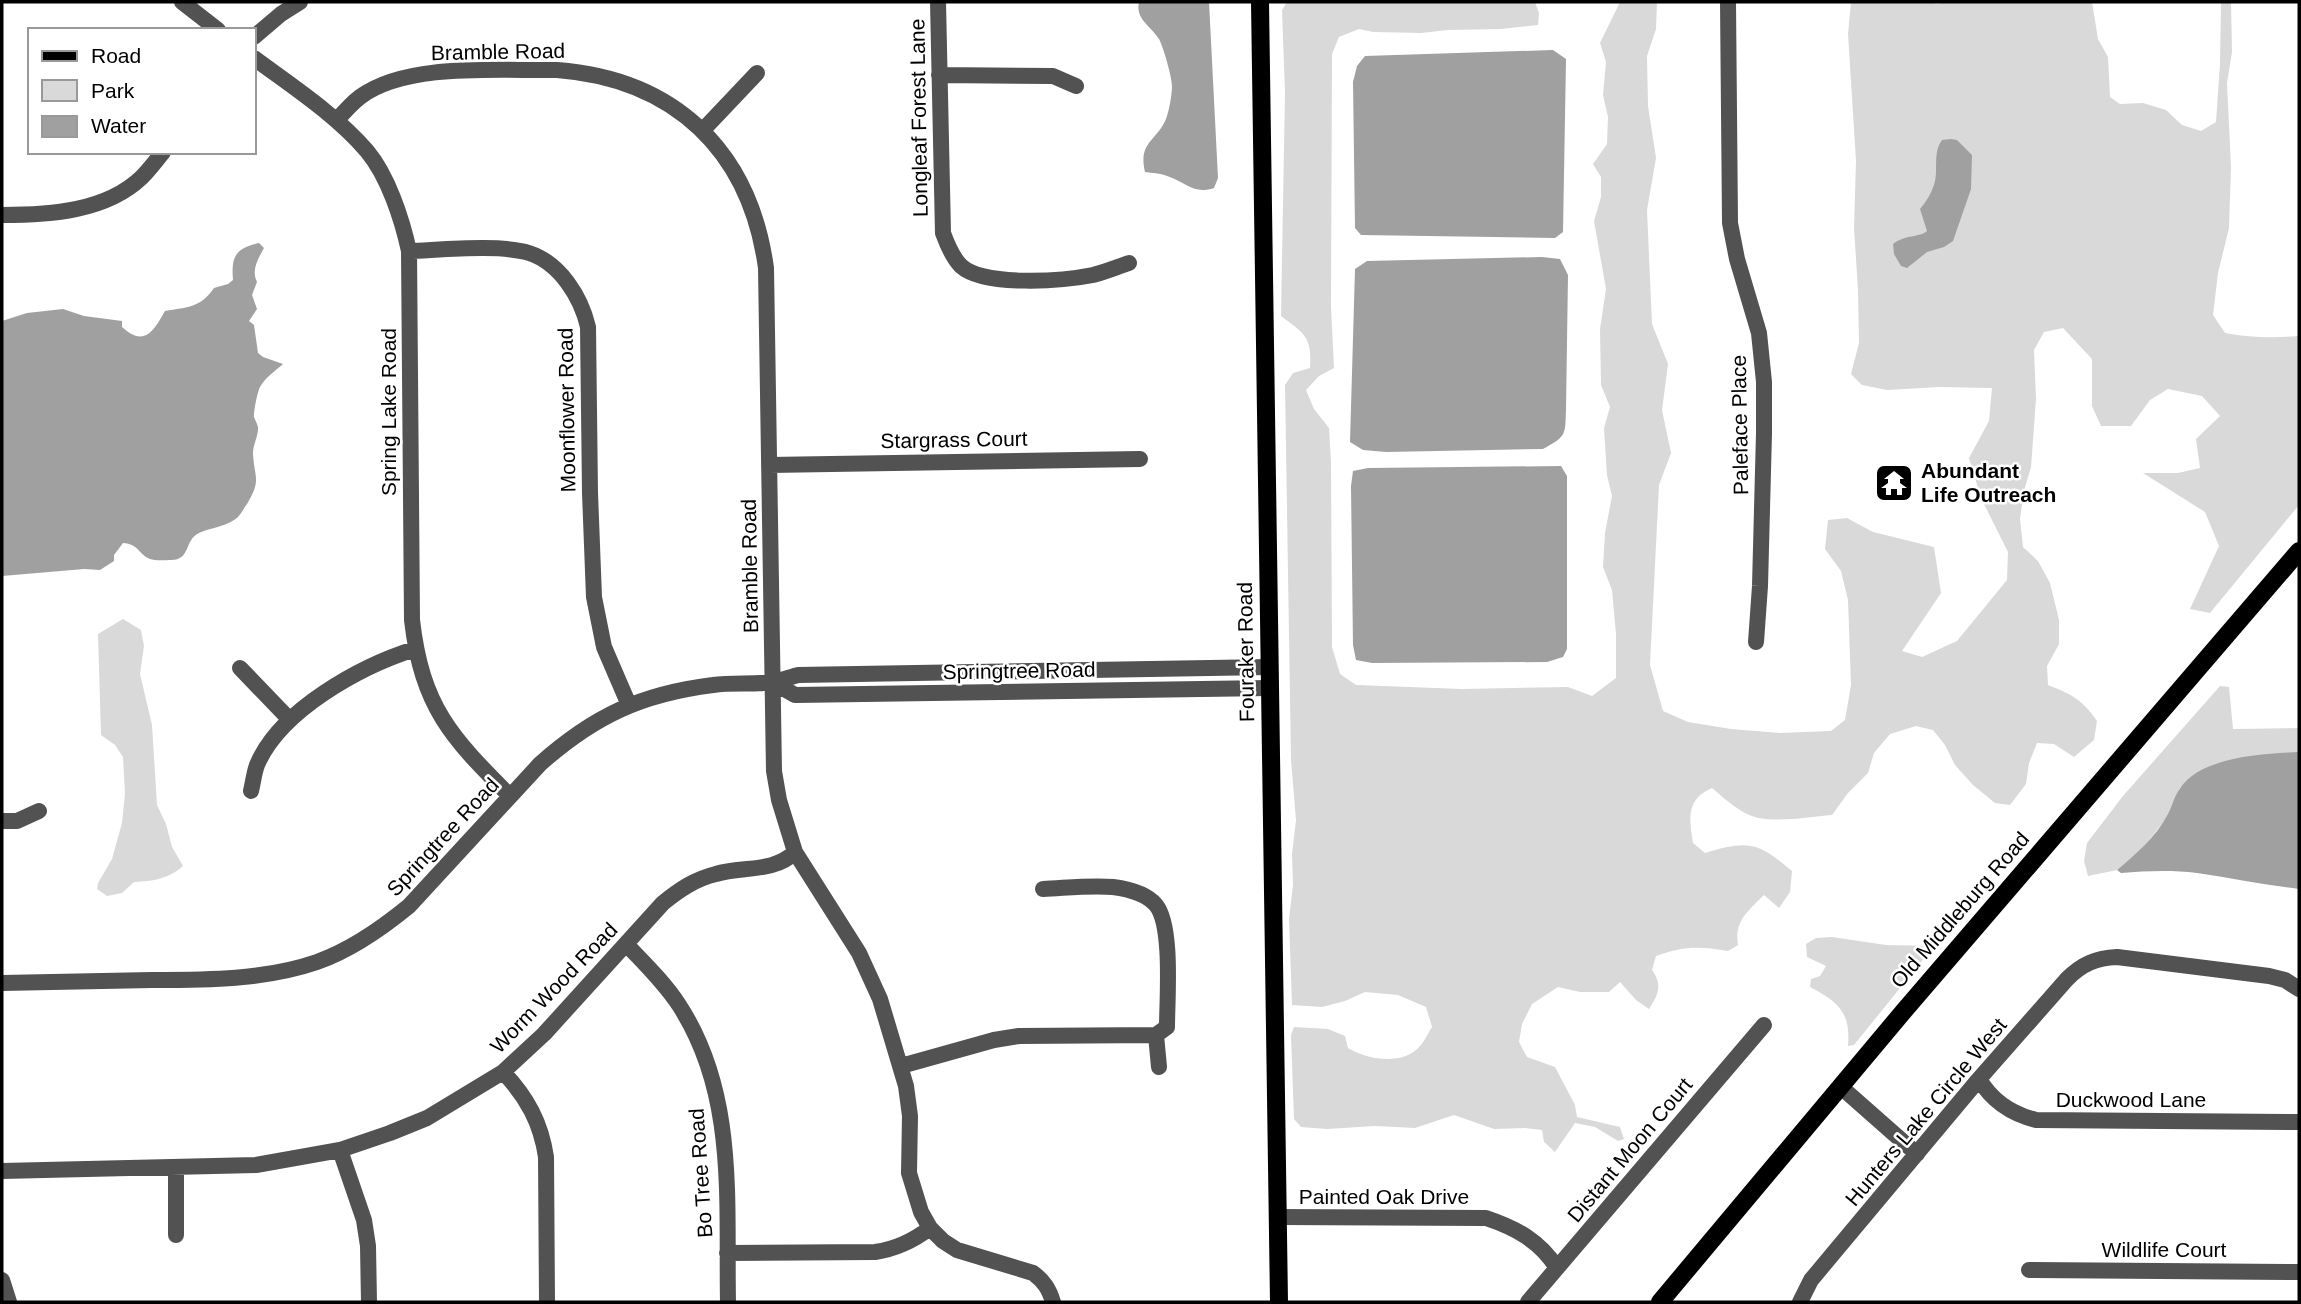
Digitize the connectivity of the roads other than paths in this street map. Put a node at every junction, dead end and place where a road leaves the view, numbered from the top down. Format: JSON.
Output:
{"nodes":[{"id":1,"x":182,"y":2,"type":"edge"},
{"id":2,"x":300,"y":2,"type":"edge"},
{"id":3,"x":938,"y":2,"type":"edge"},
{"id":4,"x":1260,"y":2,"type":"edge"},
{"id":5,"x":1728,"y":2,"type":"edge"},
{"id":6,"x":215,"y":28,"type":"edge"},
{"id":7,"x":256,"y":35,"type":"edge"},
{"id":8,"x":256,"y":59,"type":"edge"},
{"id":9,"x":757,"y":73,"type":"dead end"},
{"id":10,"x":939,"y":75,"type":"junction"},
{"id":11,"x":1076,"y":86,"type":"dead end"},
{"id":12,"x":337,"y":120,"type":"junction"},
{"id":13,"x":703,"y":130,"type":"junction"},
{"id":14,"x":161,"y":154,"type":"edge"},
{"id":15,"x":2,"y":215,"type":"edge"},
{"id":16,"x":409,"y":251,"type":"junction"},
{"id":17,"x":1129,"y":263,"type":"dead end"},
{"id":18,"x":1140,"y":459,"type":"dead end"},
{"id":19,"x":769,"y":465,"type":"junction"},
{"id":20,"x":2299,"y":551,"type":"edge"},
{"id":21,"x":1756,"y":642,"type":"dead end"},
{"id":22,"x":415,"y":649,"type":"junction"},
{"id":23,"x":1269,"y":667,"type":"junction"},
{"id":24,"x":240,"y":668,"type":"dead end"},
{"id":25,"x":772,"y":682,"type":"junction"},
{"id":26,"x":1269,"y":688,"type":"junction"},
{"id":27,"x":629,"y":705,"type":"junction"},
{"id":28,"x":290,"y":720,"type":"junction"},
{"id":29,"x":251,"y":791,"type":"dead end"},
{"id":30,"x":510,"y":796,"type":"junction"},
{"id":31,"x":39,"y":811,"type":"dead end"},
{"id":32,"x":2,"y":821,"type":"edge"},
{"id":33,"x":795,"y":852,"type":"junction"},
{"id":34,"x":1043,"y":889,"type":"dead end"},
{"id":35,"x":626,"y":944,"type":"junction"},
{"id":36,"x":2,"y":983,"type":"edge"},
{"id":37,"x":2299,"y":989,"type":"edge"},
{"id":38,"x":1764,"y":1025,"type":"dead end"},
{"id":39,"x":1156,"y":1035,"type":"junction"},
{"id":40,"x":901,"y":1066,"type":"junction"},
{"id":41,"x":1159,"y":1067,"type":"dead end"},
{"id":42,"x":503,"y":1072,"type":"junction"},
{"id":43,"x":1979,"y":1079,"type":"junction"},
{"id":44,"x":1840,"y":1087,"type":"junction"},
{"id":45,"x":2299,"y":1122,"type":"edge"},
{"id":46,"x":340,"y":1150,"type":"junction"},
{"id":47,"x":1917,"y":1154,"type":"junction"},
{"id":48,"x":176,"y":1167,"type":"junction"},
{"id":49,"x":2,"y":1171,"type":"edge"},
{"id":50,"x":1278,"y":1217,"type":"junction"},
{"id":51,"x":930,"y":1228,"type":"junction"},
{"id":52,"x":176,"y":1235,"type":"dead end"},
{"id":53,"x":727,"y":1254,"type":"junction"},
{"id":54,"x":1557,"y":1268,"type":"junction"},
{"id":55,"x":2029,"y":1270,"type":"dead end"},
{"id":56,"x":2299,"y":1272,"type":"edge"},
{"id":57,"x":2,"y":1280,"type":"edge"},
{"id":58,"x":9,"y":1302,"type":"edge"},
{"id":59,"x":369,"y":1302,"type":"edge"},
{"id":60,"x":547,"y":1302,"type":"edge"},
{"id":61,"x":728,"y":1302,"type":"edge"},
{"id":62,"x":1054,"y":1302,"type":"edge"},
{"id":63,"x":1279,"y":1302,"type":"edge"},
{"id":64,"x":1528,"y":1302,"type":"edge"},
{"id":65,"x":1660,"y":1302,"type":"edge"},
{"id":66,"x":1800,"y":1302,"type":"edge"}],
"edges":[{"from":1,"to":6,"type":"street"},
{"from":2,"to":7,"type":"street"},
{"from":3,"to":10,"type":"street","name":"Longleaf Forest Lane"},
{"from":4,"to":23,"type":"main road","name":"Fouraker Road"},
{"from":5,"to":21,"type":"street","name":"Paleface Place"},
{"from":8,"to":12,"type":"street","name":"Spring Lake Road"},
{"from":9,"to":13,"type":"street"},
{"from":10,"to":11,"type":"street"},
{"from":10,"to":17,"type":"street","name":"Longleaf Forest Lane"},
{"from":12,"to":13,"type":"street","name":"Bramble Road"},
{"from":12,"to":16,"type":"street","name":"Spring Lake Road"},
{"from":13,"to":19,"type":"street","name":"Bramble Road"},
{"from":14,"to":15,"type":"street"},
{"from":16,"to":22,"type":"street","name":"Spring Lake Road"},
{"from":16,"to":27,"type":"street","name":"Moonflower Road"},
{"from":18,"to":19,"type":"street","name":"Stargrass Court"},
{"from":19,"to":25,"type":"street","name":"Bramble Road"},
{"from":20,"to":44,"type":"main road","name":"Old Middleburg Road"},
{"from":22,"to":28,"type":"street"},
{"from":22,"to":30,"type":"street","name":"Spring Lake Road"},
{"from":23,"to":25,"type":"street","name":"Springtree Road"},
{"from":23,"to":26,"type":"main road","name":"Fouraker Road"},
{"from":24,"to":28,"type":"street"},
{"from":25,"to":26,"type":"street","name":"Springtree Road"},
{"from":25,"to":27,"type":"street","name":"Springtree Road"},
{"from":25,"to":33,"type":"street","name":"Bramble Road"},
{"from":26,"to":50,"type":"main road","name":"Fouraker Road"},
{"from":27,"to":30,"type":"street","name":"Springtree Road"},
{"from":28,"to":29,"type":"street"},
{"from":30,"to":36,"type":"street","name":"Springtree Road"},
{"from":31,"to":32,"type":"street"},
{"from":33,"to":35,"type":"street","name":"Worm Wood Road"},
{"from":33,"to":40,"type":"street","name":"Bramble Road"},
{"from":34,"to":39,"type":"street"},
{"from":35,"to":42,"type":"street","name":"Worm Wood Road"},
{"from":35,"to":53,"type":"street","name":"Bo Tree Road"},
{"from":37,"to":43,"type":"street","name":"Hunters Lake Circle West"},
{"from":38,"to":54,"type":"street","name":"Distant Moon Court"},
{"from":39,"to":40,"type":"street"},
{"from":39,"to":41,"type":"street"},
{"from":40,"to":51,"type":"street","name":"Bramble Road"},
{"from":42,"to":46,"type":"street","name":"Worm Wood Road"},
{"from":42,"to":60,"type":"street"},
{"from":43,"to":45,"type":"street","name":"Duckwood Lane"},
{"from":43,"to":47,"type":"street","name":"Hunters Lake Circle West"},
{"from":44,"to":47,"type":"street"},
{"from":44,"to":65,"type":"main road","name":"Old Middleburg Road"},
{"from":46,"to":48,"type":"street","name":"Worm Wood Road"},
{"from":46,"to":59,"type":"street"},
{"from":47,"to":66,"type":"street","name":"Hunters Lake Circle West"},
{"from":48,"to":49,"type":"street","name":"Worm Wood Road"},
{"from":48,"to":52,"type":"street"},
{"from":50,"to":54,"type":"street","name":"Painted Oak Drive"},
{"from":50,"to":63,"type":"main road","name":"Fouraker Road"},
{"from":51,"to":53,"type":"street"},
{"from":51,"to":62,"type":"street","name":"Bramble Road"},
{"from":53,"to":61,"type":"street","name":"Bo Tree Road"},
{"from":54,"to":64,"type":"street","name":"Distant Moon Court"},
{"from":55,"to":56,"type":"street","name":"Wildlife Court"},
{"from":57,"to":58,"type":"street"}]}
